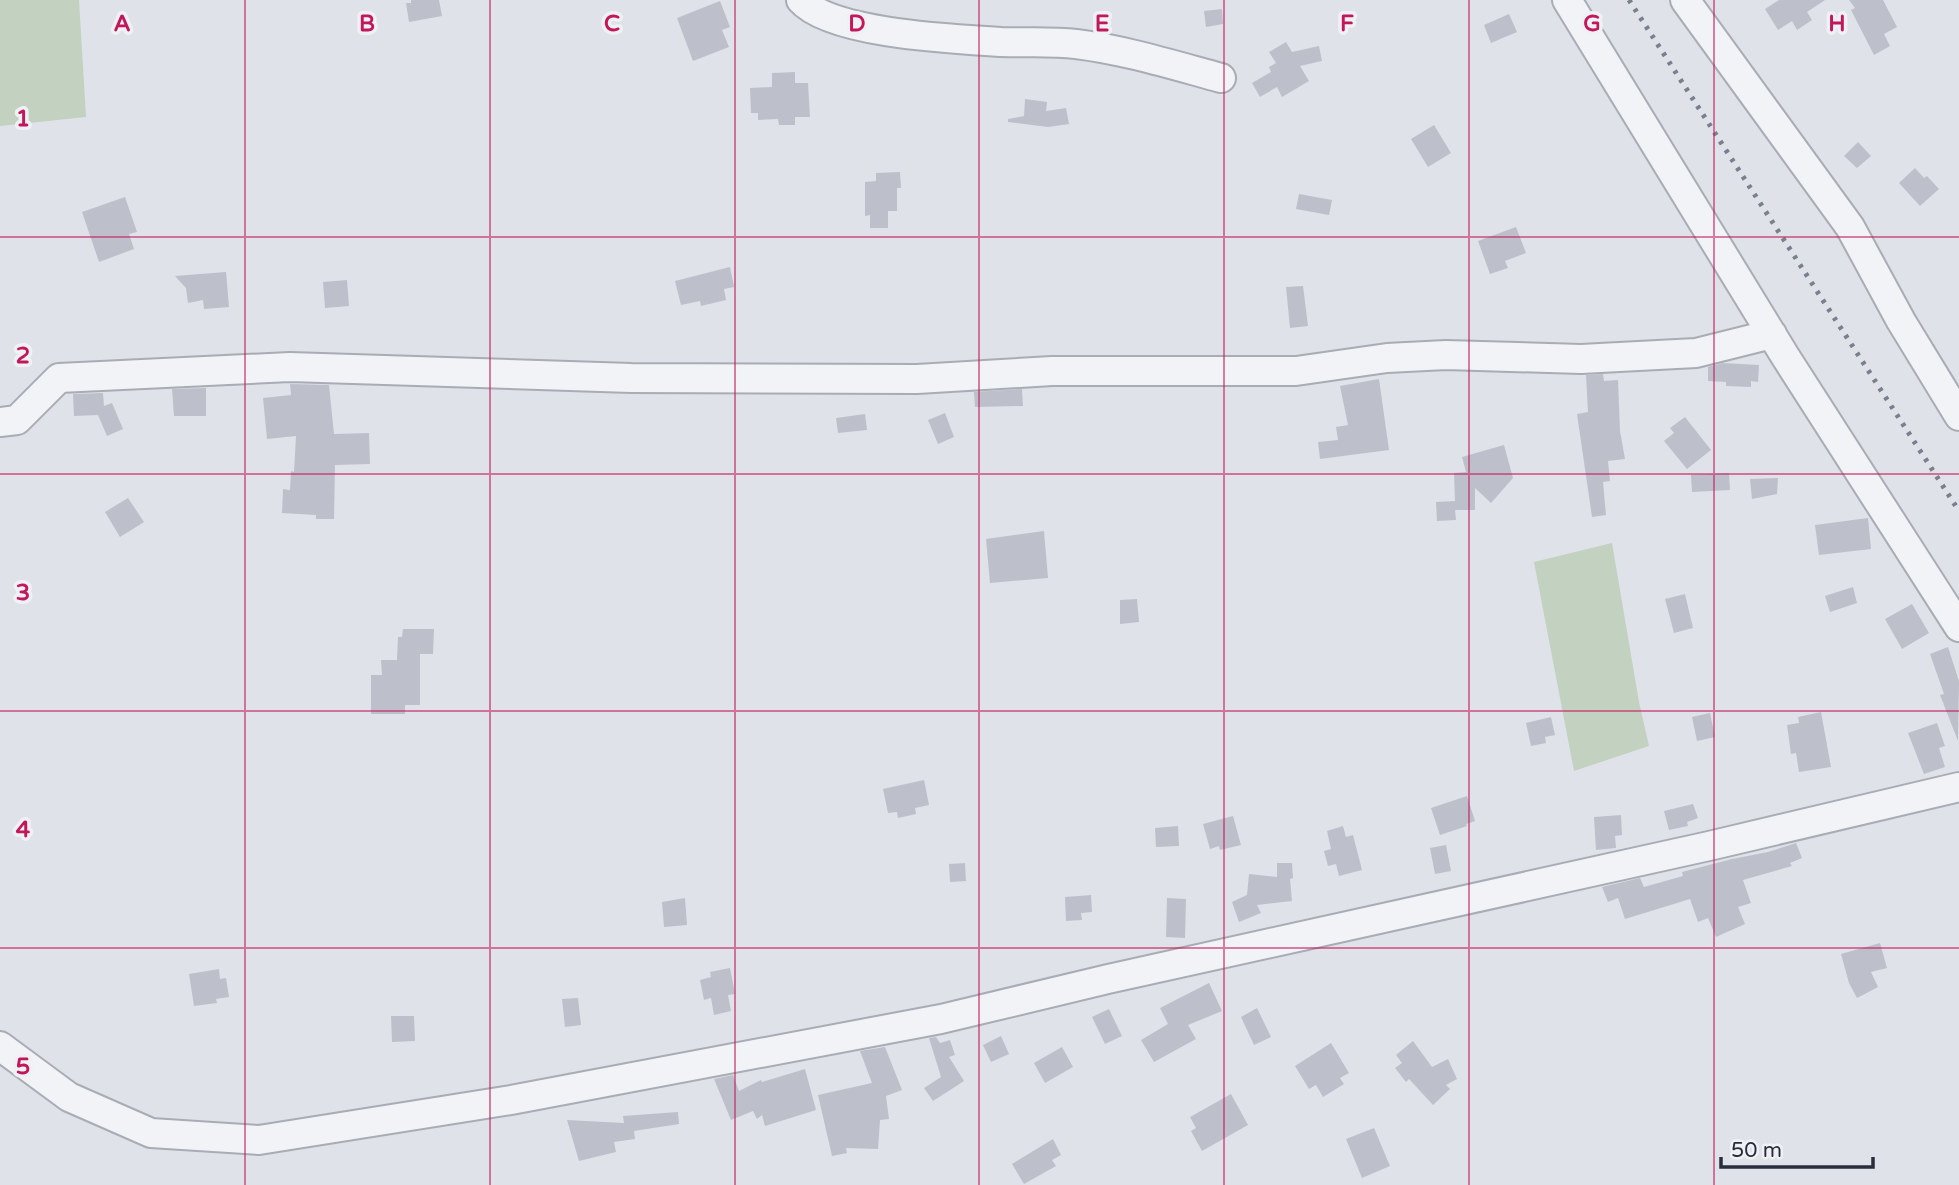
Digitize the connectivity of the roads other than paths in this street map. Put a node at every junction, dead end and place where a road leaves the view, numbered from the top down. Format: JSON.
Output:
{"nodes":[{"id":1,"x":801,"y":0,"type":"edge"},
{"id":2,"x":1567,"y":0,"type":"edge"},
{"id":3,"x":1685,"y":0,"type":"edge"},
{"id":4,"x":1221,"y":78,"type":"dead end"},
{"id":5,"x":1772,"y":334,"type":"junction"},
{"id":6,"x":1959,"y":416,"type":"edge"},
{"id":7,"x":0,"y":422,"type":"edge"},
{"id":8,"x":1959,"y":627,"type":"edge"},
{"id":9,"x":1959,"y":788,"type":"edge"},
{"id":10,"x":0,"y":1046,"type":"edge"}],
"edges":[{"from":1,"to":4,"type":"street"},
{"from":2,"to":5,"type":"street"},
{"from":3,"to":6,"type":"street"},
{"from":5,"to":7,"type":"street"},
{"from":5,"to":8,"type":"street"},
{"from":9,"to":10,"type":"street"}]}
